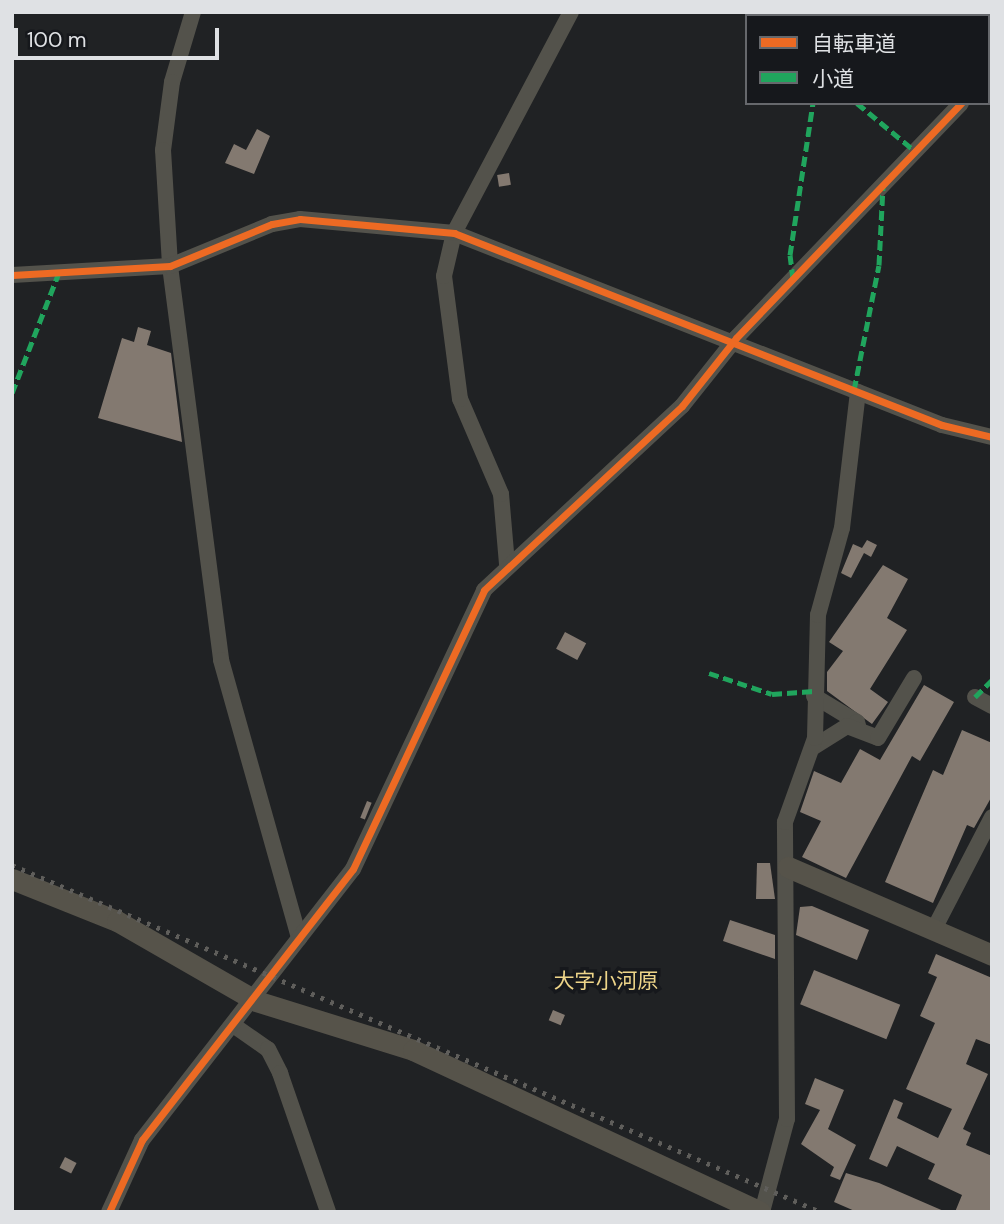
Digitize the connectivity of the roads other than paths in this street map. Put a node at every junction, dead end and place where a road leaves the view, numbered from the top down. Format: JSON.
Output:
{"nodes":[{"id":1,"x":193,"y":12,"type":"edge"},
{"id":2,"x":571,"y":12,"type":"edge"},
{"id":3,"x":959,"y":105,"type":"edge"},
{"id":4,"x":454,"y":233,"type":"junction"},
{"id":5,"x":170,"y":267,"type":"junction"},
{"id":6,"x":12,"y":275,"type":"edge"},
{"id":7,"x":736,"y":338,"type":"junction"},
{"id":8,"x":858,"y":392,"type":"junction"},
{"id":9,"x":992,"y":437,"type":"edge"},
{"id":10,"x":506,"y":564,"type":"junction"},
{"id":11,"x":914,"y":678,"type":"dead end"},
{"id":12,"x":814,"y":696,"type":"junction"},
{"id":13,"x":975,"y":697,"type":"dead end"},
{"id":14,"x":992,"y":706,"type":"edge"},
{"id":15,"x":859,"y":729,"type":"junction"},
{"id":16,"x":812,"y":748,"type":"junction"},
{"id":17,"x":992,"y":817,"type":"edge"},
{"id":18,"x":788,"y":867,"type":"junction"},
{"id":19,"x":12,"y":879,"type":"edge"},
{"id":20,"x":934,"y":929,"type":"junction"},
{"id":21,"x":299,"y":938,"type":"junction"},
{"id":22,"x":992,"y":955,"type":"edge"},
{"id":23,"x":256,"y":1001,"type":"junction"},
{"id":24,"x":236,"y":1027,"type":"junction"},
{"id":25,"x":109,"y":1212,"type":"edge"},
{"id":26,"x":328,"y":1212,"type":"edge"},
{"id":27,"x":761,"y":1212,"type":"edge"}],
"edges":[{"from":1,"to":5,"type":"street"},
{"from":2,"to":4,"type":"street"},
{"from":3,"to":7,"type":"street"},
{"from":4,"to":5,"type":"street"},
{"from":4,"to":7,"type":"street"},
{"from":4,"to":10,"type":"street"},
{"from":5,"to":6,"type":"street"},
{"from":5,"to":21,"type":"street"},
{"from":7,"to":8,"type":"street"},
{"from":7,"to":10,"type":"street"},
{"from":8,"to":9,"type":"street"},
{"from":8,"to":12,"type":"street"},
{"from":10,"to":21,"type":"street"},
{"from":11,"to":15,"type":"street"},
{"from":12,"to":15,"type":"street"},
{"from":12,"to":16,"type":"street"},
{"from":13,"to":14,"type":"street"},
{"from":15,"to":16,"type":"street"},
{"from":16,"to":18,"type":"street"},
{"from":17,"to":20,"type":"street"},
{"from":18,"to":20,"type":"street"},
{"from":18,"to":27,"type":"street"},
{"from":19,"to":23,"type":"street"},
{"from":20,"to":22,"type":"street"},
{"from":21,"to":23,"type":"street"},
{"from":23,"to":24,"type":"street"},
{"from":23,"to":27,"type":"street"},
{"from":24,"to":25,"type":"street"},
{"from":24,"to":26,"type":"street"}]}
